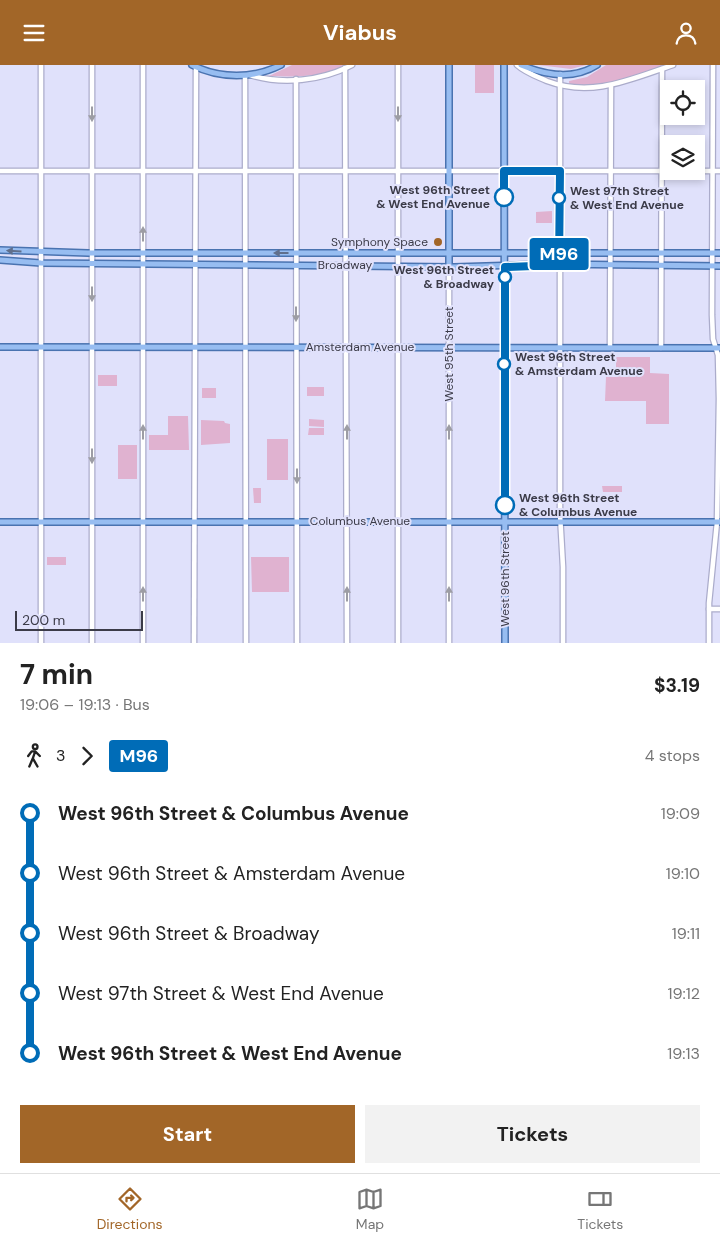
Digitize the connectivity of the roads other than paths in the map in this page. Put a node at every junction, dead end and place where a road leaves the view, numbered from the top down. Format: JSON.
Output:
{"nodes":[{"id":1,"x":41,"y":65,"type":"edge"},
{"id":2,"x":92,"y":65,"type":"edge"},
{"id":3,"x":143,"y":65,"type":"edge"},
{"id":4,"x":281,"y":65,"type":"edge"},
{"id":5,"x":352,"y":65,"type":"edge"},
{"id":6,"x":398,"y":65,"type":"edge"},
{"id":7,"x":449,"y":65,"type":"edge"},
{"id":8,"x":504,"y":65,"type":"edge"},
{"id":9,"x":519,"y":65,"type":"edge"},
{"id":10,"x":597,"y":65,"type":"edge"},
{"id":11,"x":673,"y":65,"type":"edge"},
{"id":12,"x":713,"y":65,"type":"edge"},
{"id":13,"x":194,"y":66,"type":"edge"},
{"id":14,"x":345,"y":69,"type":"junction"},
{"id":15,"x":662,"y":69,"type":"junction"},
{"id":16,"x":560,"y":74,"type":"junction"},
{"id":17,"x":248,"y":75,"type":"junction"},
{"id":18,"x":296,"y":79,"type":"junction"},
{"id":19,"x":559,"y":85,"type":"junction"},
{"id":20,"x":610,"y":86,"type":"junction"},
{"id":21,"x":662,"y":135,"type":"edge"},
{"id":22,"x":0,"y":171,"type":"edge"},
{"id":23,"x":41,"y":171,"type":"junction"},
{"id":24,"x":92,"y":171,"type":"junction"},
{"id":25,"x":144,"y":171,"type":"junction"},
{"id":26,"x":194,"y":171,"type":"junction"},
{"id":27,"x":246,"y":171,"type":"junction"},
{"id":28,"x":296,"y":171,"type":"junction"},
{"id":29,"x":347,"y":171,"type":"junction"},
{"id":30,"x":398,"y":171,"type":"junction"},
{"id":31,"x":450,"y":171,"type":"junction"},
{"id":32,"x":504,"y":171,"type":"junction"},
{"id":33,"x":560,"y":171,"type":"junction"},
{"id":34,"x":610,"y":171,"type":"junction"},
{"id":35,"x":660,"y":171,"type":"edge"},
{"id":36,"x":705,"y":171,"type":"edge"},
{"id":37,"x":713,"y":171,"type":"junction"},
{"id":38,"x":720,"y":171,"type":"edge"},
{"id":39,"x":662,"y":180,"type":"edge"},
{"id":40,"x":0,"y":250,"type":"edge"},
{"id":41,"x":449,"y":252,"type":"junction"},
{"id":42,"x":505,"y":252,"type":"junction"},
{"id":43,"x":559,"y":252,"type":"junction"},
{"id":44,"x":41,"y":253,"type":"junction"},
{"id":45,"x":92,"y":253,"type":"junction"},
{"id":46,"x":143,"y":253,"type":"junction"},
{"id":47,"x":194,"y":253,"type":"junction"},
{"id":48,"x":246,"y":253,"type":"junction"},
{"id":49,"x":347,"y":253,"type":"junction"},
{"id":50,"x":398,"y":253,"type":"junction"},
{"id":51,"x":610,"y":253,"type":"junction"},
{"id":52,"x":662,"y":253,"type":"junction"},
{"id":53,"x":713,"y":253,"type":"junction"},
{"id":54,"x":720,"y":253,"type":"edge"},
{"id":55,"x":296,"y":254,"type":"junction"},
{"id":56,"x":0,"y":260,"type":"edge"},
{"id":57,"x":41,"y":263,"type":"junction"},
{"id":58,"x":92,"y":263,"type":"junction"},
{"id":59,"x":143,"y":264,"type":"junction"},
{"id":60,"x":194,"y":264,"type":"junction"},
{"id":61,"x":246,"y":265,"type":"junction"},
{"id":62,"x":296,"y":265,"type":"junction"},
{"id":63,"x":347,"y":265,"type":"junction"},
{"id":64,"x":398,"y":265,"type":"junction"},
{"id":65,"x":559,"y":265,"type":"junction"},
{"id":66,"x":610,"y":265,"type":"junction"},
{"id":67,"x":662,"y":265,"type":"junction"},
{"id":68,"x":713,"y":265,"type":"junction"},
{"id":69,"x":720,"y":266,"type":"edge"},
{"id":70,"x":449,"y":267,"type":"junction"},
{"id":71,"x":505,"y":267,"type":"junction"},
{"id":72,"x":0,"y":347,"type":"edge"},
{"id":73,"x":41,"y":347,"type":"junction"},
{"id":74,"x":92,"y":347,"type":"junction"},
{"id":75,"x":143,"y":347,"type":"junction"},
{"id":76,"x":194,"y":347,"type":"junction"},
{"id":77,"x":246,"y":347,"type":"junction"},
{"id":78,"x":296,"y":347,"type":"junction"},
{"id":79,"x":347,"y":347,"type":"junction"},
{"id":80,"x":399,"y":347,"type":"junction"},
{"id":81,"x":449,"y":347,"type":"junction"},
{"id":82,"x":504,"y":347,"type":"junction"},
{"id":83,"x":559,"y":347,"type":"junction"},
{"id":84,"x":610,"y":347,"type":"junction"},
{"id":85,"x":661,"y":348,"type":"junction"},
{"id":86,"x":717,"y":348,"type":"edge"},
{"id":87,"x":41,"y":521,"type":"junction"},
{"id":88,"x":143,"y":521,"type":"junction"},
{"id":89,"x":194,"y":521,"type":"junction"},
{"id":90,"x":246,"y":521,"type":"junction"},
{"id":91,"x":297,"y":521,"type":"junction"},
{"id":92,"x":347,"y":521,"type":"junction"},
{"id":93,"x":399,"y":521,"type":"junction"},
{"id":94,"x":449,"y":521,"type":"junction"},
{"id":95,"x":504,"y":521,"type":"junction"},
{"id":96,"x":0,"y":522,"type":"edge"},
{"id":97,"x":92,"y":522,"type":"junction"},
{"id":98,"x":560,"y":522,"type":"junction"},
{"id":99,"x":719,"y":522,"type":"edge"},
{"id":100,"x":709,"y":609,"type":"junction"},
{"id":101,"x":720,"y":609,"type":"edge"},
{"id":102,"x":41,"y":643,"type":"edge"},
{"id":103,"x":92,"y":643,"type":"edge"},
{"id":104,"x":143,"y":643,"type":"edge"},
{"id":105,"x":194,"y":643,"type":"edge"},
{"id":106,"x":246,"y":643,"type":"edge"},
{"id":107,"x":297,"y":643,"type":"edge"},
{"id":108,"x":347,"y":643,"type":"edge"},
{"id":109,"x":398,"y":643,"type":"edge"},
{"id":110,"x":450,"y":643,"type":"edge"},
{"id":111,"x":504,"y":643,"type":"edge"},
{"id":112,"x":563,"y":643,"type":"edge"},
{"id":113,"x":709,"y":643,"type":"edge"}],
"edges":[{"from":1,"to":23,"type":"street"},
{"from":2,"to":24,"type":"street","one_way":true},
{"from":3,"to":25,"type":"street"},
{"from":4,"to":17,"type":"main road"},
{"from":5,"to":14,"type":"street"},
{"from":6,"to":30,"type":"street","one_way":true},
{"from":7,"to":31,"type":"main road","name":"West 95th Street"},
{"from":8,"to":32,"type":"main road","name":"West 96th Street"},
{"from":9,"to":16,"type":"main road"},
{"from":9,"to":19,"type":"street"},
{"from":10,"to":16,"type":"main road"},
{"from":11,"to":15,"type":"street"},
{"from":12,"to":37,"type":"street"},
{"from":13,"to":17,"type":"main road"},
{"from":13,"to":26,"type":"street"},
{"from":14,"to":18,"type":"street"},
{"from":14,"to":29,"type":"street"},
{"from":15,"to":20,"type":"street"},
{"from":15,"to":21,"type":"street"},
{"from":16,"to":19,"type":"street"},
{"from":17,"to":18,"type":"street"},
{"from":17,"to":27,"type":"street"},
{"from":18,"to":28,"type":"street"},
{"from":19,"to":20,"type":"street"},
{"from":19,"to":33,"type":"street"},
{"from":20,"to":34,"type":"street"},
{"from":22,"to":23,"type":"street"},
{"from":23,"to":24,"type":"street"},
{"from":23,"to":44,"type":"street"},
{"from":24,"to":25,"type":"street"},
{"from":24,"to":45,"type":"street"},
{"from":25,"to":26,"type":"street"},
{"from":46,"to":25,"type":"street","one_way":true},
{"from":26,"to":27,"type":"street"},
{"from":26,"to":47,"type":"street"},
{"from":27,"to":28,"type":"street"},
{"from":27,"to":48,"type":"street"},
{"from":28,"to":29,"type":"street"},
{"from":28,"to":55,"type":"street"},
{"from":29,"to":30,"type":"street"},
{"from":29,"to":49,"type":"street"},
{"from":30,"to":31,"type":"street"},
{"from":30,"to":50,"type":"street"},
{"from":31,"to":32,"type":"street"},
{"from":31,"to":41,"type":"main road","name":"West 95th Street"},
{"from":32,"to":33,"type":"street"},
{"from":32,"to":42,"type":"main road","name":"West 96th Street"},
{"from":33,"to":34,"type":"street"},
{"from":33,"to":43,"type":"street"},
{"from":34,"to":35,"type":"street"},
{"from":34,"to":51,"type":"street"},
{"from":36,"to":37,"type":"street"},
{"from":37,"to":38,"type":"street"},
{"from":37,"to":53,"type":"street"},
{"from":39,"to":52,"type":"street"},
{"from":44,"to":40,"type":"main road","name":"Broadway","one_way":true},
{"from":41,"to":42,"type":"main road","name":"Broadway"},
{"from":41,"to":50,"type":"main road","name":"Broadway"},
{"from":41,"to":70,"type":"main road","name":"West 95th Street"},
{"from":42,"to":43,"type":"main road","name":"Broadway"},
{"from":42,"to":71,"type":"main road","name":"West 96th Street"},
{"from":43,"to":51,"type":"main road","name":"Broadway"},
{"from":43,"to":65,"type":"street"},
{"from":44,"to":45,"type":"main road","name":"Broadway"},
{"from":44,"to":57,"type":"street"},
{"from":45,"to":46,"type":"main road","name":"Broadway"},
{"from":45,"to":58,"type":"street"},
{"from":46,"to":47,"type":"main road","name":"Broadway"},
{"from":46,"to":59,"type":"street"},
{"from":47,"to":48,"type":"main road","name":"Broadway"},
{"from":47,"to":60,"type":"street"},
{"from":55,"to":48,"type":"main road","name":"Broadway","one_way":true},
{"from":48,"to":61,"type":"street"},
{"from":49,"to":50,"type":"main road","name":"Broadway"},
{"from":49,"to":55,"type":"main road","name":"Broadway"},
{"from":49,"to":63,"type":"street"},
{"from":50,"to":64,"type":"street"},
{"from":51,"to":52,"type":"main road","name":"Broadway"},
{"from":51,"to":66,"type":"street"},
{"from":52,"to":53,"type":"main road","name":"Broadway"},
{"from":52,"to":67,"type":"street"},
{"from":53,"to":54,"type":"main road","name":"Broadway"},
{"from":53,"to":68,"type":"street"},
{"from":55,"to":62,"type":"street"},
{"from":56,"to":57,"type":"main road","name":"Broadway"},
{"from":57,"to":58,"type":"main road","name":"Broadway"},
{"from":57,"to":73,"type":"street"},
{"from":58,"to":59,"type":"main road","name":"Broadway"},
{"from":58,"to":74,"type":"street","one_way":true},
{"from":59,"to":60,"type":"main road","name":"Broadway"},
{"from":59,"to":75,"type":"street"},
{"from":60,"to":61,"type":"main road","name":"Broadway"},
{"from":60,"to":76,"type":"street"},
{"from":61,"to":62,"type":"main road","name":"Broadway"},
{"from":61,"to":77,"type":"street"},
{"from":62,"to":63,"type":"main road","name":"Broadway"},
{"from":62,"to":78,"type":"street","one_way":true},
{"from":63,"to":64,"type":"main road","name":"Broadway"},
{"from":63,"to":79,"type":"street"},
{"from":64,"to":70,"type":"main road","name":"Broadway"},
{"from":64,"to":80,"type":"street"},
{"from":65,"to":66,"type":"main road","name":"Broadway"},
{"from":65,"to":71,"type":"main road","name":"Broadway"},
{"from":65,"to":83,"type":"street"},
{"from":66,"to":67,"type":"main road","name":"Broadway"},
{"from":66,"to":84,"type":"street"},
{"from":67,"to":68,"type":"main road","name":"Broadway"},
{"from":67,"to":85,"type":"street"},
{"from":68,"to":69,"type":"main road","name":"Broadway"},
{"from":68,"to":86,"type":"street"},
{"from":70,"to":71,"type":"main road","name":"Broadway"},
{"from":70,"to":81,"type":"street","name":"West 95th Street"},
{"from":71,"to":82,"type":"main road","name":"West 96th Street"},
{"from":72,"to":73,"type":"main road","name":"Amsterdam Avenue"},
{"from":73,"to":74,"type":"main road","name":"Amsterdam Avenue"},
{"from":73,"to":87,"type":"street"},
{"from":74,"to":75,"type":"main road","name":"Amsterdam Avenue"},
{"from":74,"to":97,"type":"street","one_way":true},
{"from":75,"to":76,"type":"main road","name":"Amsterdam Avenue"},
{"from":88,"to":75,"type":"street","one_way":true},
{"from":76,"to":77,"type":"main road","name":"Amsterdam Avenue"},
{"from":76,"to":89,"type":"street"},
{"from":77,"to":78,"type":"main road","name":"Amsterdam Avenue"},
{"from":77,"to":90,"type":"street"},
{"from":78,"to":79,"type":"main road","name":"Amsterdam Avenue"},
{"from":78,"to":91,"type":"street","one_way":true},
{"from":79,"to":80,"type":"main road","name":"Amsterdam Avenue"},
{"from":92,"to":79,"type":"street","one_way":true},
{"from":80,"to":81,"type":"main road","name":"Amsterdam Avenue"},
{"from":80,"to":93,"type":"street"},
{"from":81,"to":82,"type":"main road","name":"Amsterdam Avenue"},
{"from":94,"to":81,"type":"street","name":"West 95th Street","one_way":true},
{"from":82,"to":83,"type":"main road","name":"Amsterdam Avenue"},
{"from":82,"to":95,"type":"main road","name":"West 96th Street"},
{"from":83,"to":84,"type":"main road","name":"Amsterdam Avenue"},
{"from":83,"to":98,"type":"street"},
{"from":84,"to":85,"type":"main road","name":"Amsterdam Avenue"},
{"from":85,"to":86,"type":"main road","name":"Amsterdam Avenue"},
{"from":86,"to":99,"type":"street"},
{"from":87,"to":96,"type":"main road","name":"Columbus Avenue"},
{"from":87,"to":97,"type":"main road","name":"Columbus Avenue"},
{"from":87,"to":102,"type":"street"},
{"from":88,"to":89,"type":"main road","name":"Columbus Avenue"},
{"from":88,"to":97,"type":"main road","name":"Columbus Avenue"},
{"from":104,"to":88,"type":"street","one_way":true},
{"from":89,"to":90,"type":"main road","name":"Columbus Avenue"},
{"from":89,"to":105,"type":"street"},
{"from":90,"to":91,"type":"main road","name":"Columbus Avenue"},
{"from":90,"to":106,"type":"street"},
{"from":91,"to":92,"type":"main road","name":"Columbus Avenue"},
{"from":91,"to":107,"type":"street"},
{"from":92,"to":93,"type":"main road","name":"Columbus Avenue"},
{"from":108,"to":92,"type":"street","one_way":true},
{"from":93,"to":94,"type":"main road","name":"Columbus Avenue"},
{"from":93,"to":109,"type":"street"},
{"from":94,"to":95,"type":"main road","name":"Columbus Avenue"},
{"from":110,"to":94,"type":"street","name":"West 95th Street","one_way":true},
{"from":95,"to":98,"type":"main road","name":"Columbus Avenue"},
{"from":95,"to":111,"type":"main road","name":"West 96th Street"},
{"from":97,"to":103,"type":"street"},
{"from":98,"to":99,"type":"main road","name":"Columbus Avenue"},
{"from":98,"to":112,"type":"street"},
{"from":99,"to":100,"type":"street"},
{"from":100,"to":101,"type":"street"},
{"from":100,"to":113,"type":"street"}]}
